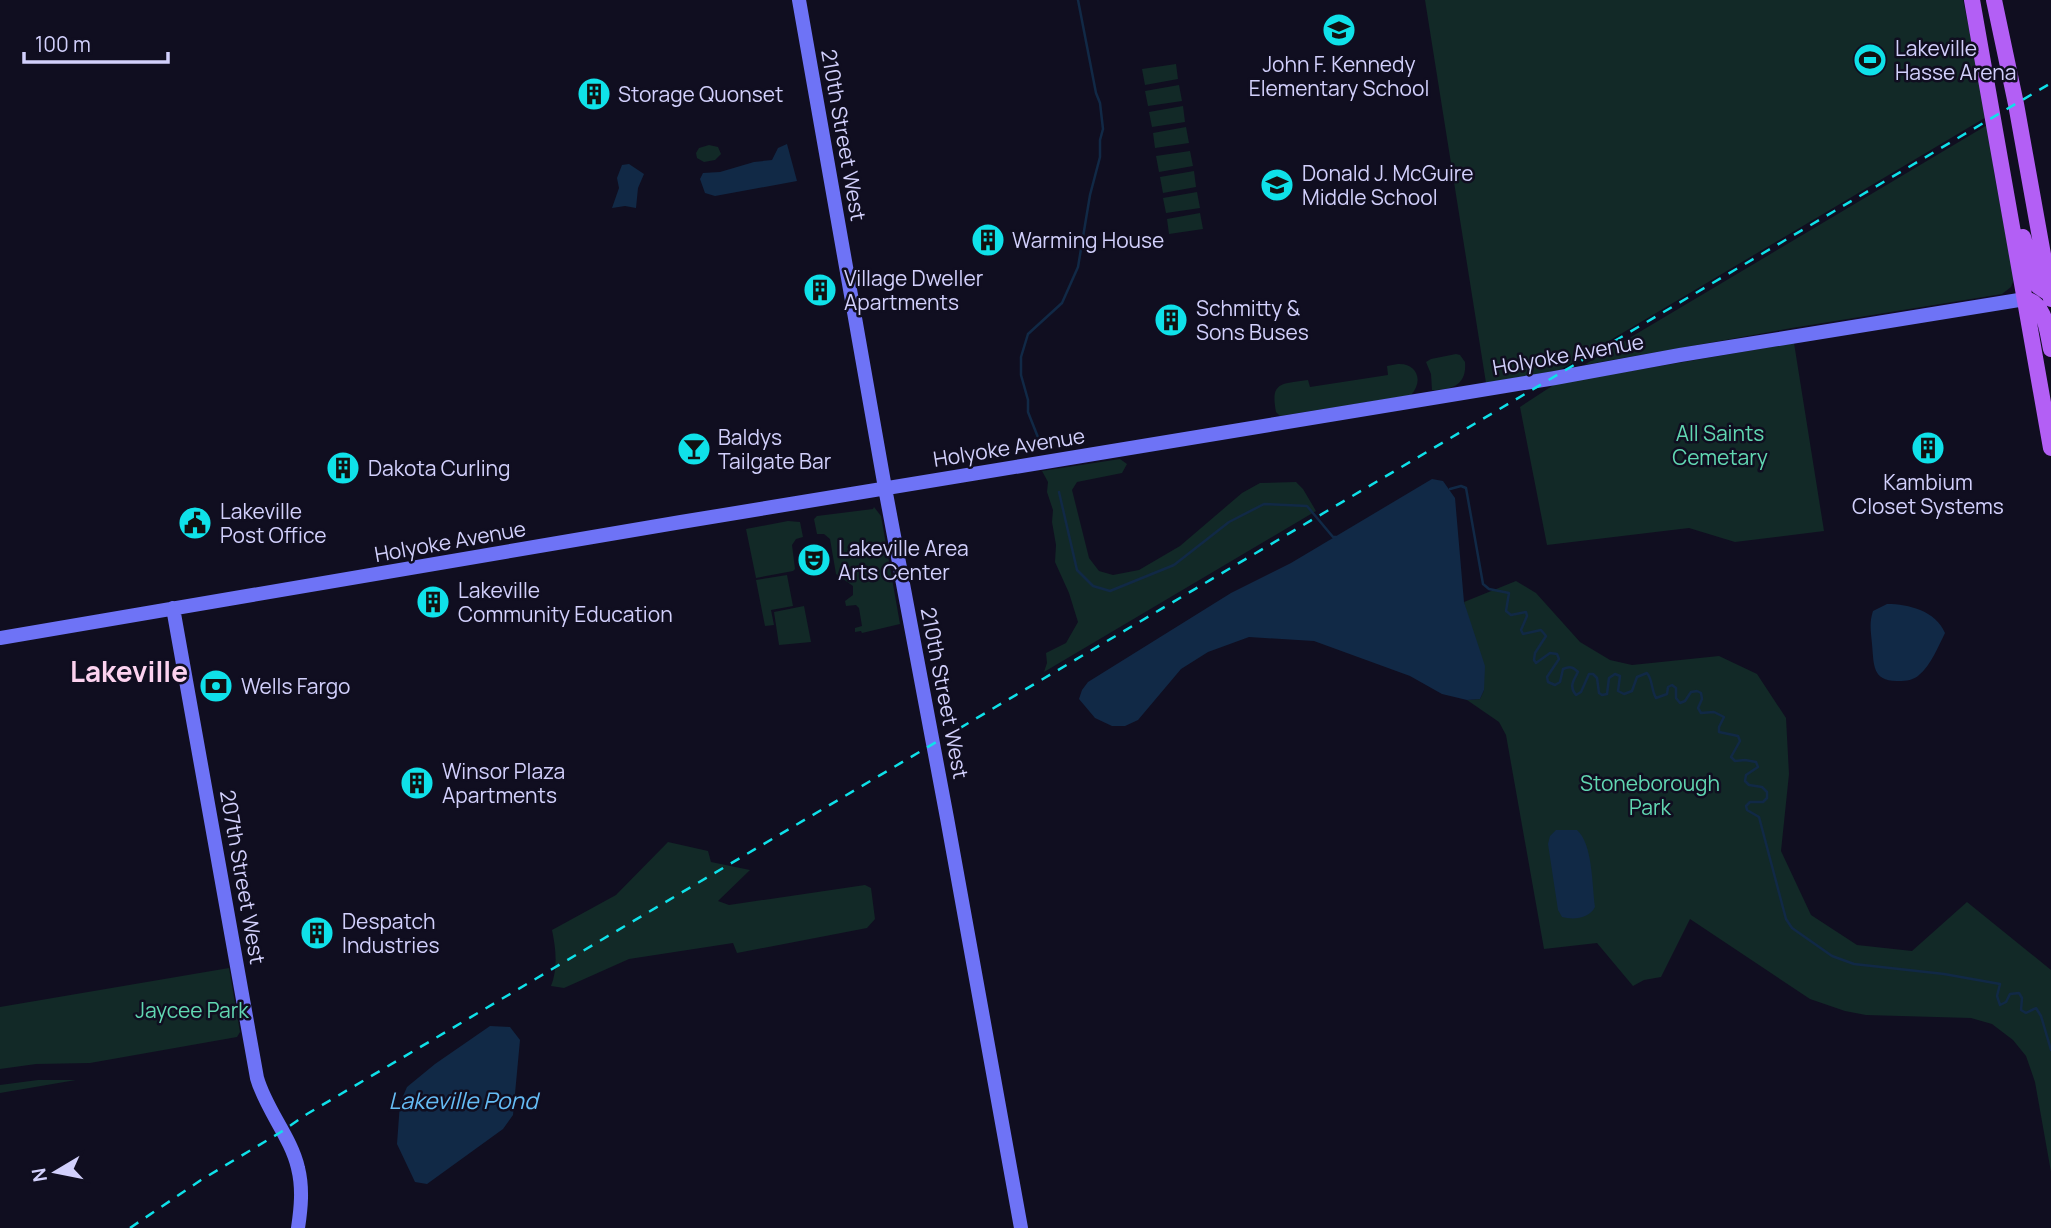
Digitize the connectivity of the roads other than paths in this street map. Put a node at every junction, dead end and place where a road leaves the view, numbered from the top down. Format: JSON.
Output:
{"nodes":[{"id":1,"x":799,"y":0,"type":"edge"},
{"id":2,"x":1972,"y":0,"type":"edge"},
{"id":3,"x":1994,"y":0,"type":"edge"},
{"id":4,"x":2004,"y":182,"type":"junction"},
{"id":5,"x":2051,"y":297,"type":"edge"},
{"id":6,"x":2025,"y":299,"type":"junction"},
{"id":7,"x":2051,"y":349,"type":"edge"},
{"id":8,"x":2051,"y":448,"type":"edge"},
{"id":9,"x":885,"y":488,"type":"junction"},
{"id":10,"x":173,"y":608,"type":"junction"},
{"id":11,"x":0,"y":638,"type":"edge"},
{"id":12,"x":298,"y":1228,"type":"edge"},
{"id":13,"x":1021,"y":1228,"type":"edge"}],
"edges":[{"from":1,"to":9,"type":"street","name":"210th Street West"},
{"from":2,"to":4,"type":"main road"},
{"from":3,"to":5,"type":"main road"},
{"from":4,"to":5,"type":"main road"},
{"from":4,"to":6,"type":"main road"},
{"from":6,"to":7,"type":"main road"},
{"from":6,"to":8,"type":"main road"},
{"from":6,"to":9,"type":"street","name":"Holyoke Avenue"},
{"from":9,"to":10,"type":"street","name":"Holyoke Avenue"},
{"from":9,"to":13,"type":"street","name":"210th Street West"},
{"from":10,"to":11,"type":"street","name":"Holyoke Avenue"},
{"from":10,"to":12,"type":"street","name":"207th Street West"}]}
